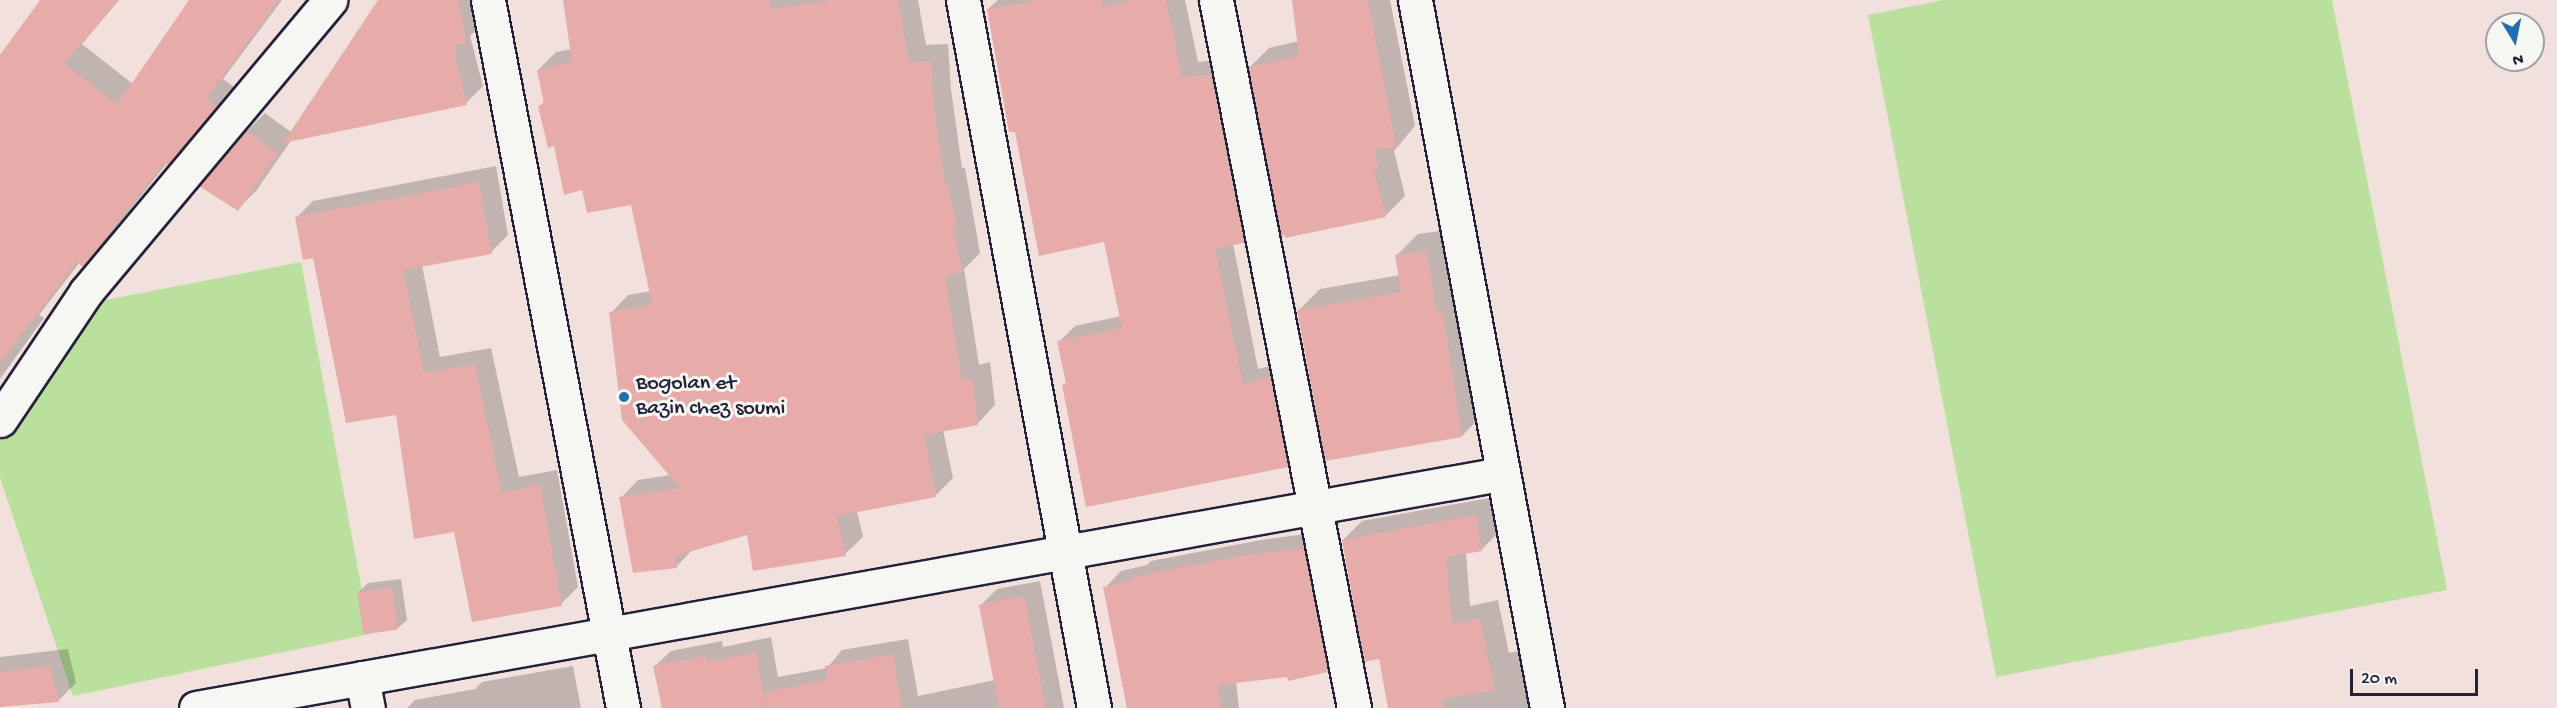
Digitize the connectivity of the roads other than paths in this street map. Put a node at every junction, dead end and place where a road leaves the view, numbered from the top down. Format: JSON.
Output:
{"nodes":[{"id":1,"x":330,"y":0,"type":"edge"},
{"id":2,"x":488,"y":0,"type":"edge"},
{"id":3,"x":963,"y":0,"type":"edge"},
{"id":4,"x":1216,"y":0,"type":"edge"},
{"id":5,"x":1415,"y":0,"type":"edge"},
{"id":6,"x":0,"y":420,"type":"edge"},
{"id":7,"x":1501,"y":474,"type":"junction"},
{"id":8,"x":1316,"y":508,"type":"junction"},
{"id":9,"x":1065,"y":553,"type":"junction"},
{"id":10,"x":609,"y":634,"type":"junction"},
{"id":11,"x":365,"y":693,"type":"edge"},
{"id":12,"x":196,"y":708,"type":"edge"},
{"id":13,"x":623,"y":708,"type":"edge"},
{"id":14,"x":1094,"y":708,"type":"edge"},
{"id":15,"x":1354,"y":708,"type":"edge"},
{"id":16,"x":1547,"y":708,"type":"edge"}],
"edges":[{"from":1,"to":6,"type":"street"},
{"from":2,"to":10,"type":"street"},
{"from":3,"to":9,"type":"street"},
{"from":4,"to":8,"type":"street"},
{"from":5,"to":7,"type":"street"},
{"from":7,"to":8,"type":"street"},
{"from":7,"to":16,"type":"street"},
{"from":8,"to":9,"type":"street"},
{"from":8,"to":15,"type":"street"},
{"from":9,"to":10,"type":"street"},
{"from":9,"to":14,"type":"street"},
{"from":10,"to":11,"type":"street"},
{"from":10,"to":13,"type":"street"},
{"from":11,"to":12,"type":"street"}]}
